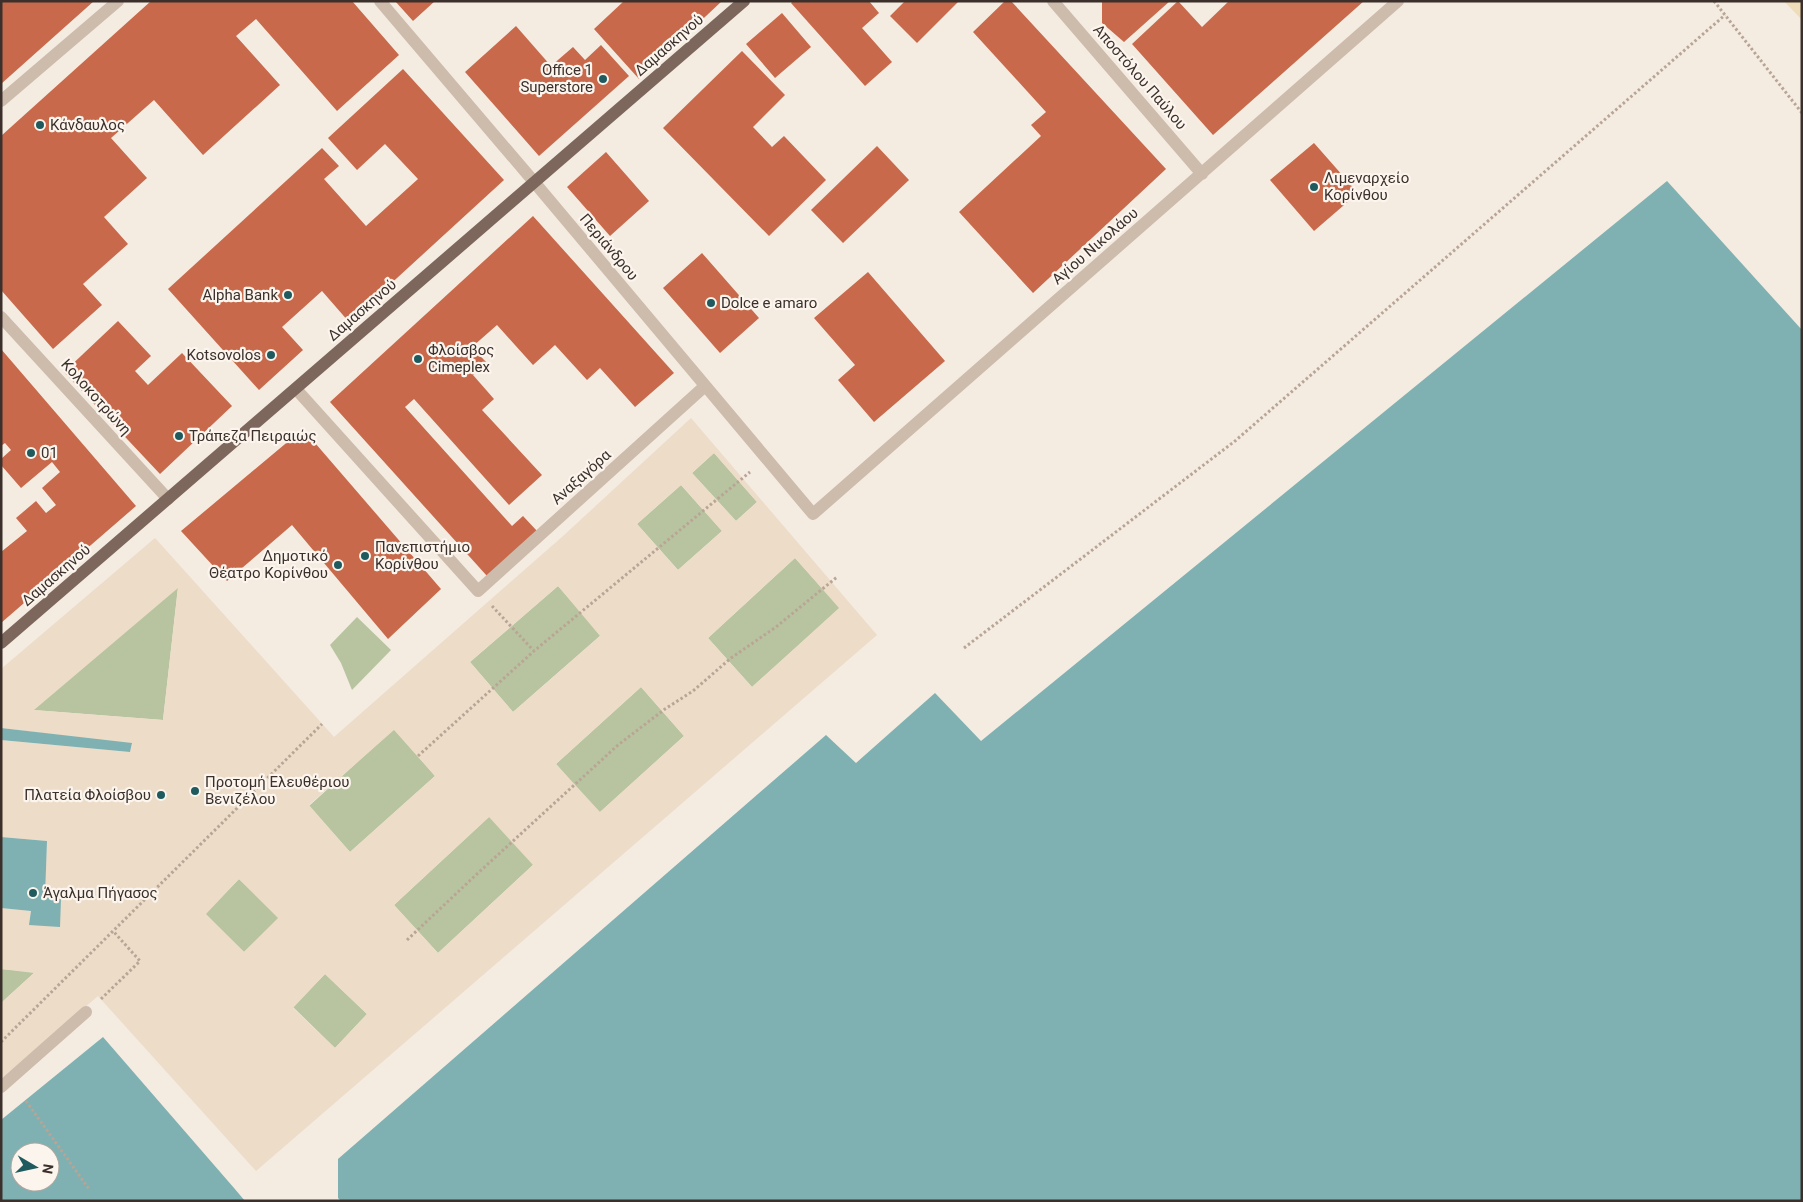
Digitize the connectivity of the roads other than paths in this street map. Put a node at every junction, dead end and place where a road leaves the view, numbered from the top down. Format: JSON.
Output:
{"nodes":[{"id":1,"x":118,"y":1,"type":"edge"},
{"id":2,"x":380,"y":1,"type":"edge"},
{"id":3,"x":744,"y":1,"type":"edge"},
{"id":4,"x":1053,"y":1,"type":"edge"},
{"id":5,"x":1398,"y":1,"type":"edge"},
{"id":6,"x":1,"y":100,"type":"edge"},
{"id":7,"x":1202,"y":174,"type":"junction"},
{"id":8,"x":535,"y":182,"type":"junction"},
{"id":9,"x":1,"y":317,"type":"edge"},
{"id":10,"x":705,"y":386,"type":"junction"},
{"id":11,"x":296,"y":389,"type":"junction"},
{"id":12,"x":168,"y":499,"type":"junction"},
{"id":13,"x":813,"y":514,"type":"joint"},
{"id":14,"x":1,"y":643,"type":"edge"},
{"id":15,"x":86,"y":1012,"type":"dead end"},
{"id":16,"x":1,"y":1086,"type":"edge"}],
"edges":[{"from":1,"to":6,"type":"street"},
{"from":2,"to":8,"type":"street","name":"Περιάνδρου"},
{"from":3,"to":8,"type":"main road","name":"Δαμασκηνού"},
{"from":4,"to":7,"type":"street","name":"Αποστόλου Παύλου"},
{"from":5,"to":7,"type":"street","name":"Αγίου Νικολάου"},
{"from":7,"to":13,"type":"street","name":"Αγίου Νικολάου"},
{"from":8,"to":10,"type":"street","name":"Περιάνδρου"},
{"from":8,"to":11,"type":"main road","name":"Δαμασκηνού"},
{"from":9,"to":12,"type":"street","name":"Κολοκοτρώνη"},
{"from":10,"to":11,"type":"street","name":"Αναξαγόρα"},
{"from":10,"to":13,"type":"street","name":"Περιάνδρου"},
{"from":11,"to":12,"type":"main road","name":"Δαμασκηνού"},
{"from":12,"to":14,"type":"main road","name":"Δαμασκηνού"},
{"from":15,"to":16,"type":"street"}]}
